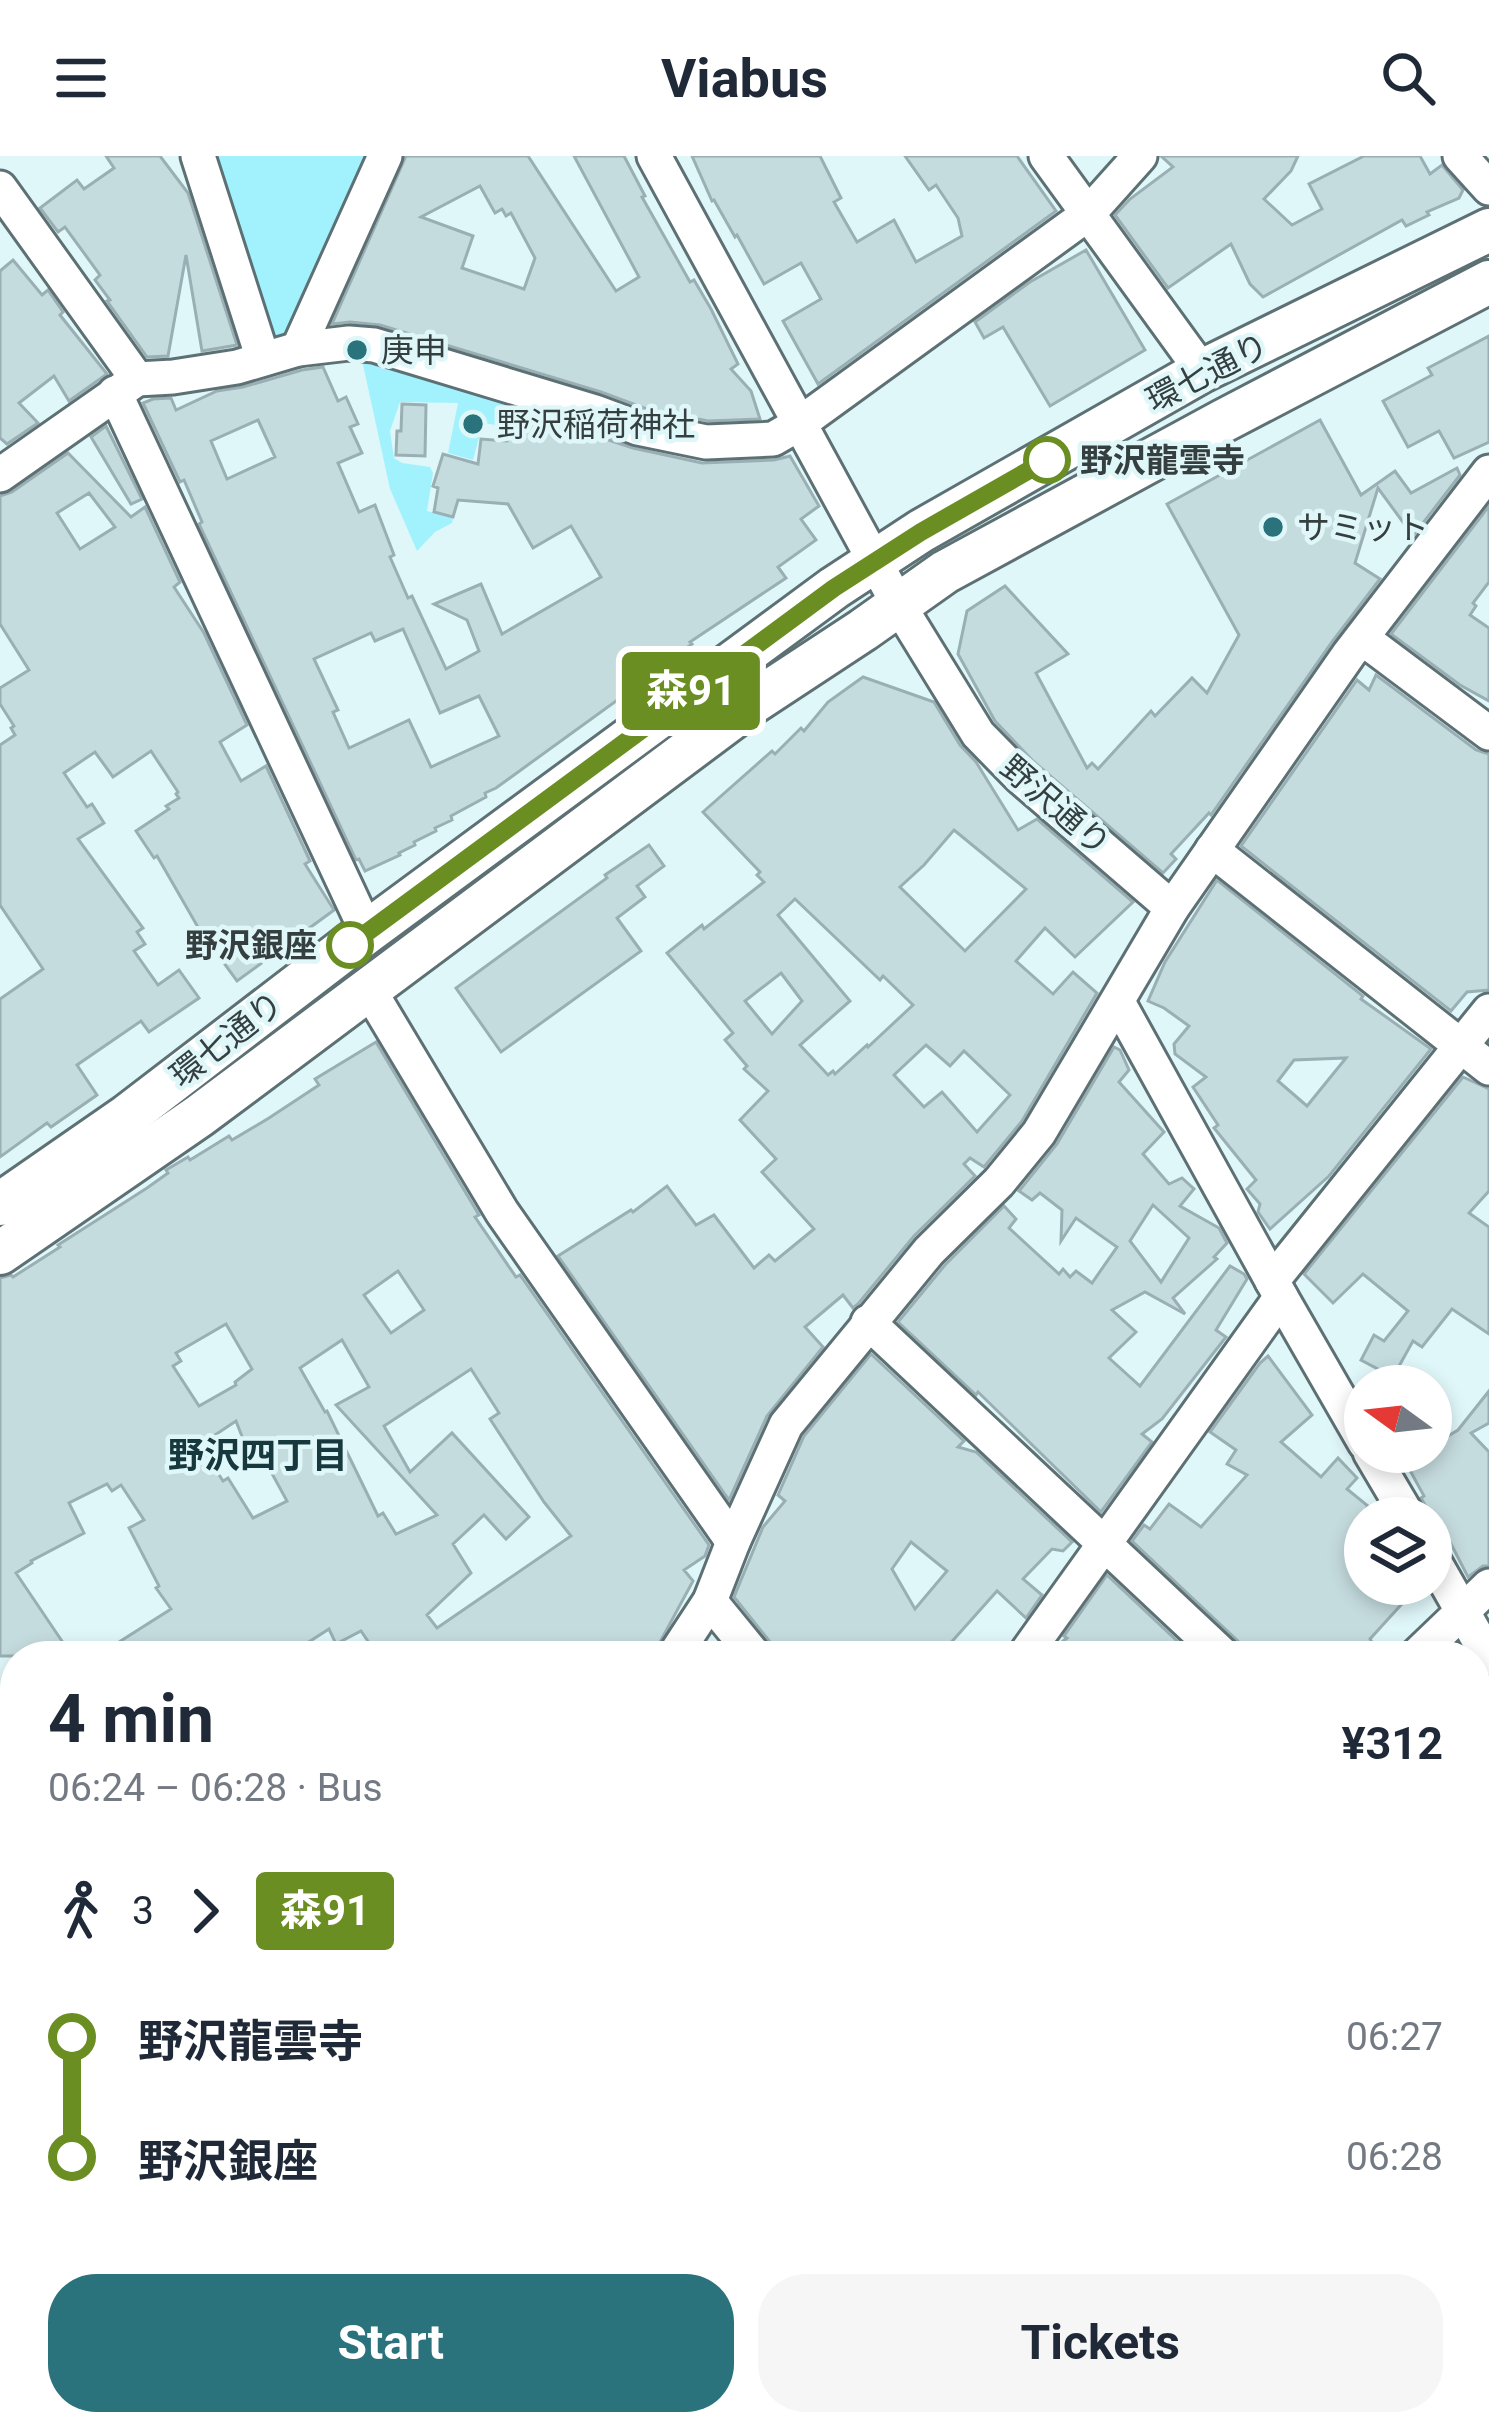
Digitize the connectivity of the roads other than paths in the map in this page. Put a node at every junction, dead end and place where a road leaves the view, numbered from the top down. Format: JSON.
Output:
{"nodes":[{"id":1,"x":198,"y":156,"type":"edge"},
{"id":2,"x":385,"y":156,"type":"edge"},
{"id":3,"x":654,"y":156,"type":"edge"},
{"id":4,"x":1046,"y":156,"type":"edge"},
{"id":5,"x":1140,"y":156,"type":"edge"},
{"id":6,"x":1460,"y":156,"type":"edge"},
{"id":7,"x":0,"y":188,"type":"edge"},
{"id":8,"x":1489,"y":188,"type":"edge"},
{"id":9,"x":1088,"y":214,"type":"junction"},
{"id":10,"x":1489,"y":230,"type":"edge"},
{"id":11,"x":1489,"y":282,"type":"edge"},
{"id":12,"x":298,"y":349,"type":"junction"},
{"id":13,"x":263,"y":359,"type":"junction"},
{"id":14,"x":1202,"y":371,"type":"junction"},
{"id":15,"x":126,"y":386,"type":"junction"},
{"id":16,"x":799,"y":424,"type":"junction"},
{"id":17,"x":1489,"y":472,"type":"edge"},
{"id":18,"x":0,"y":475,"type":"edge"},
{"id":19,"x":874,"y":561,"type":"junction"},
{"id":20,"x":898,"y":604,"type":"junction"},
{"id":21,"x":1362,"y":638,"type":"junction"},
{"id":22,"x":1489,"y":734,"type":"edge"},
{"id":23,"x":1212,"y":850,"type":"junction"},
{"id":24,"x":1172,"y":908,"type":"junction"},
{"id":25,"x":367,"y":932,"type":"junction"},
{"id":26,"x":368,"y":988,"type":"junction"},
{"id":27,"x":1118,"y":1002,"type":"junction"},
{"id":28,"x":1489,"y":1011,"type":"edge"},
{"id":29,"x":1461,"y":1046,"type":"junction"},
{"id":30,"x":1489,"y":1068,"type":"edge"},
{"id":31,"x":5,"y":1226,"type":"edge"},
{"id":32,"x":1276,"y":1289,"type":"junction"},
{"id":33,"x":868,"y":1322,"type":"junction"},
{"id":34,"x":1344,"y":1407,"type":"edge"},
{"id":35,"x":733,"y":1542,"type":"junction"},
{"id":36,"x":1105,"y":1543,"type":"junction"},
{"id":37,"x":1489,"y":1586,"type":"edge"},
{"id":38,"x":1452,"y":1593,"type":"edge"},
{"id":39,"x":710,"y":1601,"type":"junction"},
{"id":40,"x":1462,"y":1610,"type":"junction"},
{"id":41,"x":684,"y":1641,"type":"edge"},
{"id":42,"x":742,"y":1641,"type":"edge"},
{"id":43,"x":1035,"y":1641,"type":"edge"},
{"id":44,"x":1208,"y":1641,"type":"edge"},
{"id":45,"x":1431,"y":1641,"type":"edge"},
{"id":46,"x":1479,"y":1641,"type":"edge"}],
"edges":[{"from":1,"to":13,"type":"street"},
{"from":2,"to":12,"type":"street"},
{"from":3,"to":16,"type":"street","name":"野沢通り"},
{"from":4,"to":9,"type":"street"},
{"from":5,"to":9,"type":"street"},
{"from":6,"to":8,"type":"street"},
{"from":7,"to":15,"type":"street"},
{"from":9,"to":14,"type":"street"},
{"from":9,"to":16,"type":"street"},
{"from":10,"to":14,"type":"main road","name":"環七通り"},
{"from":11,"to":20,"type":"main road","name":"環七通り"},
{"from":12,"to":13,"type":"street"},
{"from":12,"to":16,"type":"street"},
{"from":13,"to":15,"type":"street"},
{"from":14,"to":19,"type":"main road","name":"環七通り"},
{"from":15,"to":18,"type":"street"},
{"from":15,"to":25,"type":"street"},
{"from":16,"to":19,"type":"street","name":"野沢通り"},
{"from":17,"to":21,"type":"street"},
{"from":19,"to":20,"type":"street","name":"野沢通り"},
{"from":19,"to":25,"type":"main road","name":"環七通り"},
{"from":20,"to":24,"type":"street","name":"野沢通り"},
{"from":20,"to":26,"type":"main road","name":"環七通り"},
{"from":21,"to":22,"type":"street"},
{"from":21,"to":23,"type":"street"},
{"from":23,"to":24,"type":"street"},
{"from":23,"to":29,"type":"street"},
{"from":24,"to":27,"type":"street"},
{"from":25,"to":31,"type":"main road","name":"環七通り"},
{"from":26,"to":31,"type":"main road","name":"環七通り"},
{"from":26,"to":35,"type":"street"},
{"from":27,"to":32,"type":"street"},
{"from":27,"to":33,"type":"street"},
{"from":28,"to":29,"type":"street"},
{"from":29,"to":30,"type":"street"},
{"from":29,"to":32,"type":"street"},
{"from":32,"to":34,"type":"street"},
{"from":32,"to":36,"type":"street"},
{"from":33,"to":35,"type":"street"},
{"from":33,"to":36,"type":"street"},
{"from":35,"to":39,"type":"street"},
{"from":36,"to":43,"type":"street"},
{"from":36,"to":44,"type":"street"},
{"from":37,"to":40,"type":"street"},
{"from":38,"to":40,"type":"street"},
{"from":39,"to":41,"type":"street"},
{"from":39,"to":42,"type":"street"},
{"from":40,"to":45,"type":"street"},
{"from":40,"to":46,"type":"street"}]}
